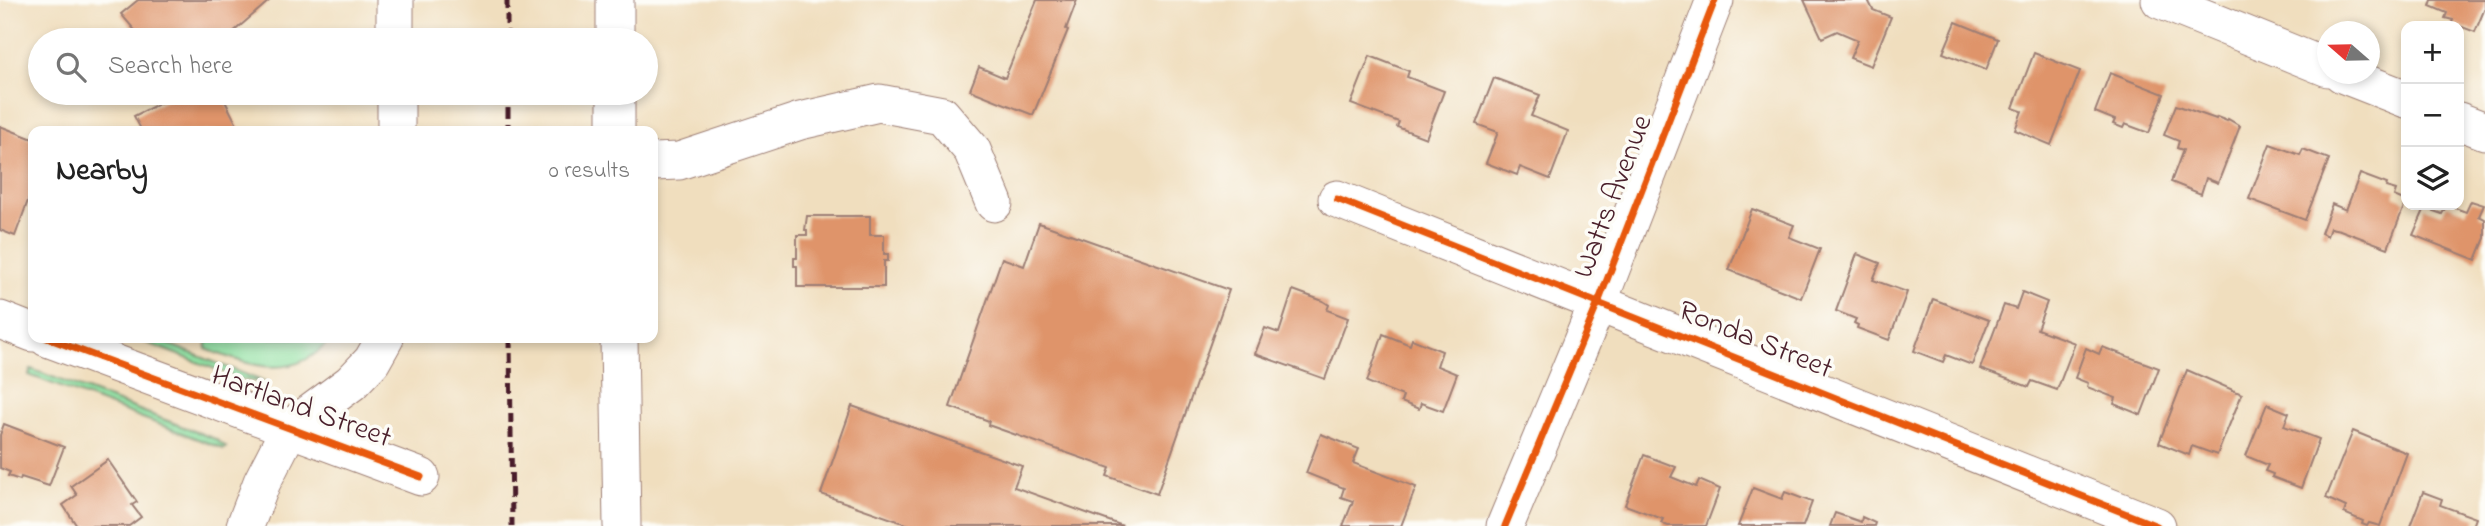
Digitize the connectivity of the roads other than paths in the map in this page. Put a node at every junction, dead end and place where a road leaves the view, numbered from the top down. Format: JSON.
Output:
{"nodes":[{"id":1,"x":395,"y":0,"type":"edge"},
{"id":2,"x":615,"y":0,"type":"edge"},
{"id":3,"x":1715,"y":0,"type":"edge"},
{"id":4,"x":2160,"y":0,"type":"edge"},
{"id":5,"x":395,"y":28,"type":"edge"},
{"id":6,"x":615,"y":28,"type":"edge"},
{"id":7,"x":2317,"y":64,"type":"edge"},
{"id":8,"x":2368,"y":84,"type":"edge"},
{"id":9,"x":2401,"y":97,"type":"edge"},
{"id":10,"x":396,"y":105,"type":"edge"},
{"id":11,"x":615,"y":105,"type":"edge"},
{"id":12,"x":2464,"y":123,"type":"edge"},
{"id":13,"x":396,"y":126,"type":"edge"},
{"id":14,"x":616,"y":126,"type":"edge"},
{"id":15,"x":2485,"y":131,"type":"edge"},
{"id":16,"x":658,"y":162,"type":"edge"},
{"id":17,"x":1337,"y":199,"type":"dead end"},
{"id":18,"x":994,"y":204,"type":"dead end"},
{"id":19,"x":1598,"y":303,"type":"junction"},
{"id":20,"x":0,"y":320,"type":"edge"},
{"id":21,"x":28,"y":330,"type":"edge"},
{"id":22,"x":60,"y":343,"type":"edge"},
{"id":23,"x":382,"y":343,"type":"edge"},
{"id":24,"x":619,"y":343,"type":"edge"},
{"id":25,"x":289,"y":429,"type":"junction"},
{"id":26,"x":421,"y":477,"type":"dead end"},
{"id":27,"x":245,"y":526,"type":"edge"},
{"id":28,"x":622,"y":526,"type":"edge"},
{"id":29,"x":1505,"y":526,"type":"edge"},
{"id":30,"x":2157,"y":526,"type":"edge"}],
"edges":[{"from":1,"to":5,"type":"street"},
{"from":2,"to":6,"type":"street"},
{"from":3,"to":19,"type":"street","name":"Watts Avenue"},
{"from":4,"to":7,"type":"street"},
{"from":8,"to":9,"type":"street"},
{"from":10,"to":13,"type":"street"},
{"from":11,"to":14,"type":"street"},
{"from":12,"to":15,"type":"street"},
{"from":16,"to":18,"type":"street"},
{"from":17,"to":19,"type":"street","name":"Ronda Street"},
{"from":19,"to":29,"type":"street","name":"Watts Avenue"},
{"from":19,"to":30,"type":"street","name":"Ronda Street"},
{"from":20,"to":21,"type":"street"},
{"from":22,"to":25,"type":"street","name":"Hartland Street"},
{"from":23,"to":25,"type":"street"},
{"from":24,"to":28,"type":"street"},
{"from":25,"to":26,"type":"street","name":"Hartland Street"},
{"from":25,"to":27,"type":"street"}]}
